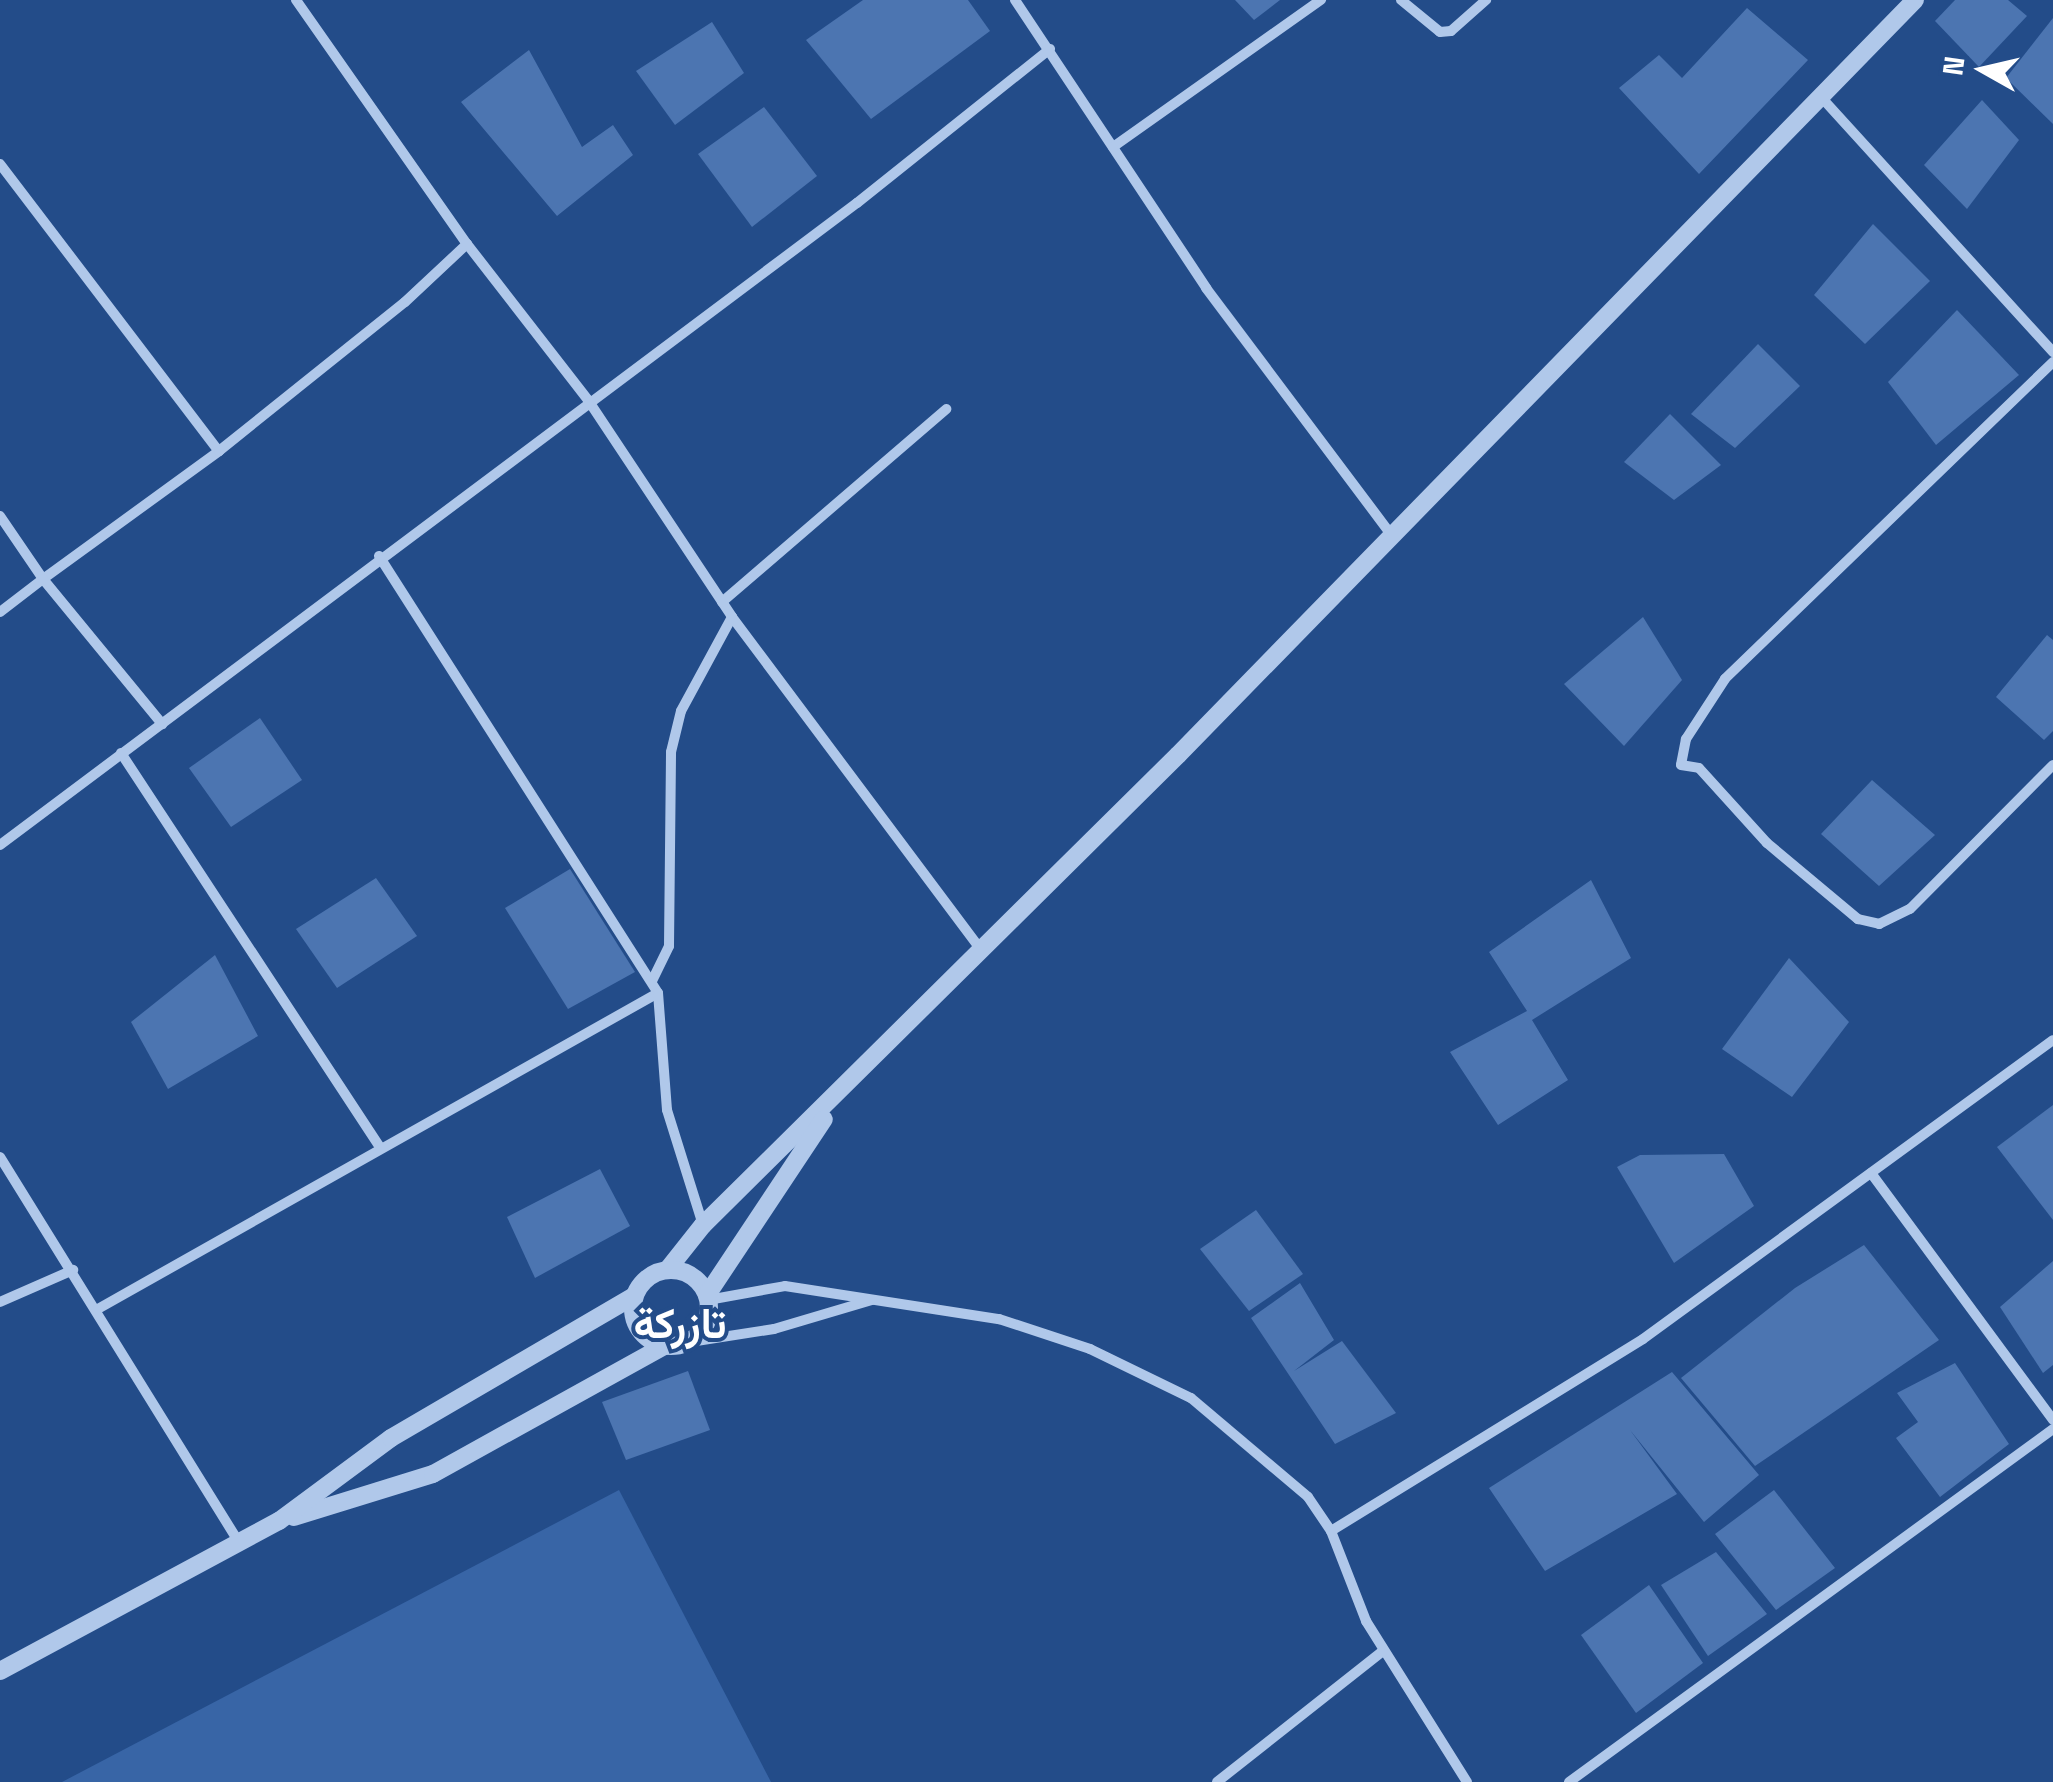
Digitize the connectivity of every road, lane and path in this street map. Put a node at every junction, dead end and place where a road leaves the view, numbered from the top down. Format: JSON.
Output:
{"nodes":[{"id":1,"x":296,"y":0,"type":"edge"},
{"id":2,"x":1015,"y":0,"type":"edge"},
{"id":3,"x":1321,"y":0,"type":"edge"},
{"id":4,"x":1401,"y":0,"type":"edge"},
{"id":5,"x":1486,"y":0,"type":"edge"},
{"id":6,"x":1915,"y":0,"type":"edge"},
{"id":7,"x":1050,"y":49,"type":"junction"},
{"id":8,"x":1821,"y":97,"type":"junction"},
{"id":9,"x":1113,"y":147,"type":"junction"},
{"id":10,"x":0,"y":164,"type":"edge"},
{"id":11,"x":467,"y":244,"type":"junction"},
{"id":12,"x":2053,"y":352,"type":"edge"},
{"id":13,"x":2053,"y":362,"type":"edge"},
{"id":14,"x":588,"y":400,"type":"junction"},
{"id":15,"x":946,"y":409,"type":"dead end"},
{"id":16,"x":219,"y":452,"type":"junction"},
{"id":17,"x":0,"y":516,"type":"edge"},
{"id":18,"x":1393,"y":536,"type":"junction"},
{"id":19,"x":379,"y":556,"type":"junction"},
{"id":20,"x":43,"y":580,"type":"junction"},
{"id":21,"x":722,"y":602,"type":"junction"},
{"id":22,"x":0,"y":612,"type":"edge"},
{"id":23,"x":732,"y":617,"type":"junction"},
{"id":24,"x":162,"y":724,"type":"junction"},
{"id":25,"x":120,"y":753,"type":"junction"},
{"id":26,"x":2053,"y":765,"type":"edge"},
{"id":27,"x":0,"y":844,"type":"edge"},
{"id":28,"x":980,"y":948,"type":"junction"},
{"id":29,"x":652,"y":981,"type":"junction"},
{"id":30,"x":658,"y":993,"type":"junction"},
{"id":31,"x":2053,"y":1040,"type":"edge"},
{"id":32,"x":841,"y":1094,"type":"junction"},
{"id":33,"x":380,"y":1148,"type":"junction"},
{"id":34,"x":0,"y":1156,"type":"edge"},
{"id":35,"x":1870,"y":1173,"type":"junction"},
{"id":36,"x":703,"y":1226,"type":"junction"},
{"id":37,"x":668,"y":1269,"type":"junction"},
{"id":38,"x":73,"y":1270,"type":"junction"},
{"id":39,"x":634,"y":1296,"type":"junction"},
{"id":40,"x":708,"y":1298,"type":"junction"},
{"id":41,"x":878,"y":1298,"type":"junction"},
{"id":42,"x":0,"y":1302,"type":"edge"},
{"id":43,"x":96,"y":1310,"type":"junction"},
{"id":44,"x":690,"y":1342,"type":"junction"},
{"id":45,"x":664,"y":1346,"type":"junction"},
{"id":46,"x":2053,"y":1420,"type":"edge"},
{"id":47,"x":2053,"y":1429,"type":"edge"},
{"id":48,"x":279,"y":1521,"type":"junction"},
{"id":49,"x":1331,"y":1530,"type":"junction"},
{"id":50,"x":239,"y":1542,"type":"junction"},
{"id":51,"x":1382,"y":1651,"type":"junction"},
{"id":52,"x":0,"y":1671,"type":"edge"},
{"id":53,"x":1217,"y":1782,"type":"edge"},
{"id":54,"x":1467,"y":1782,"type":"edge"},
{"id":55,"x":1569,"y":1782,"type":"edge"}],
"edges":[{"from":1,"to":11,"type":"street"},
{"from":2,"to":7,"type":"street"},
{"from":3,"to":9,"type":"street"},
{"from":4,"to":5,"type":"street"},
{"from":6,"to":8,"type":"street"},
{"from":7,"to":9,"type":"street"},
{"from":7,"to":14,"type":"street"},
{"from":8,"to":12,"type":"street"},
{"from":8,"to":18,"type":"street"},
{"from":9,"to":18,"type":"street"},
{"from":10,"to":16,"type":"street"},
{"from":11,"to":14,"type":"street"},
{"from":11,"to":16,"type":"street"},
{"from":13,"to":26,"type":"street"},
{"from":14,"to":19,"type":"street"},
{"from":14,"to":21,"type":"street"},
{"from":15,"to":21,"type":"street"},
{"from":16,"to":20,"type":"street"},
{"from":17,"to":20,"type":"street"},
{"from":18,"to":28,"type":"street"},
{"from":19,"to":24,"type":"street"},
{"from":19,"to":29,"type":"street"},
{"from":20,"to":22,"type":"street"},
{"from":20,"to":24,"type":"street"},
{"from":21,"to":23,"type":"street"},
{"from":23,"to":28,"type":"street"},
{"from":23,"to":29,"type":"street"},
{"from":24,"to":25,"type":"street"},
{"from":25,"to":27,"type":"street"},
{"from":25,"to":33,"type":"street"},
{"from":28,"to":32,"type":"street"},
{"from":29,"to":30,"type":"street"},
{"from":30,"to":33,"type":"street"},
{"from":30,"to":36,"type":"street"},
{"from":31,"to":35,"type":"street"},
{"from":32,"to":36,"type":"street"},
{"from":32,"to":40,"type":"street"},
{"from":33,"to":43,"type":"street"},
{"from":34,"to":38,"type":"street"},
{"from":35,"to":46,"type":"street"},
{"from":35,"to":49,"type":"street"},
{"from":36,"to":37,"type":"street"},
{"from":37,"to":39,"type":"street"},
{"from":37,"to":40,"type":"street"},
{"from":38,"to":42,"type":"street"},
{"from":38,"to":43,"type":"street"},
{"from":39,"to":45,"type":"street"},
{"from":39,"to":48,"type":"street"},
{"from":40,"to":41,"type":"street"},
{"from":40,"to":44,"type":"street"},
{"from":41,"to":44,"type":"street"},
{"from":41,"to":49,"type":"street"},
{"from":43,"to":50,"type":"street"},
{"from":44,"to":45,"type":"street"},
{"from":45,"to":48,"type":"street"},
{"from":47,"to":55,"type":"street"},
{"from":48,"to":50,"type":"street"},
{"from":49,"to":51,"type":"street"},
{"from":50,"to":52,"type":"street"},
{"from":51,"to":53,"type":"street"},
{"from":51,"to":54,"type":"street"}]}
